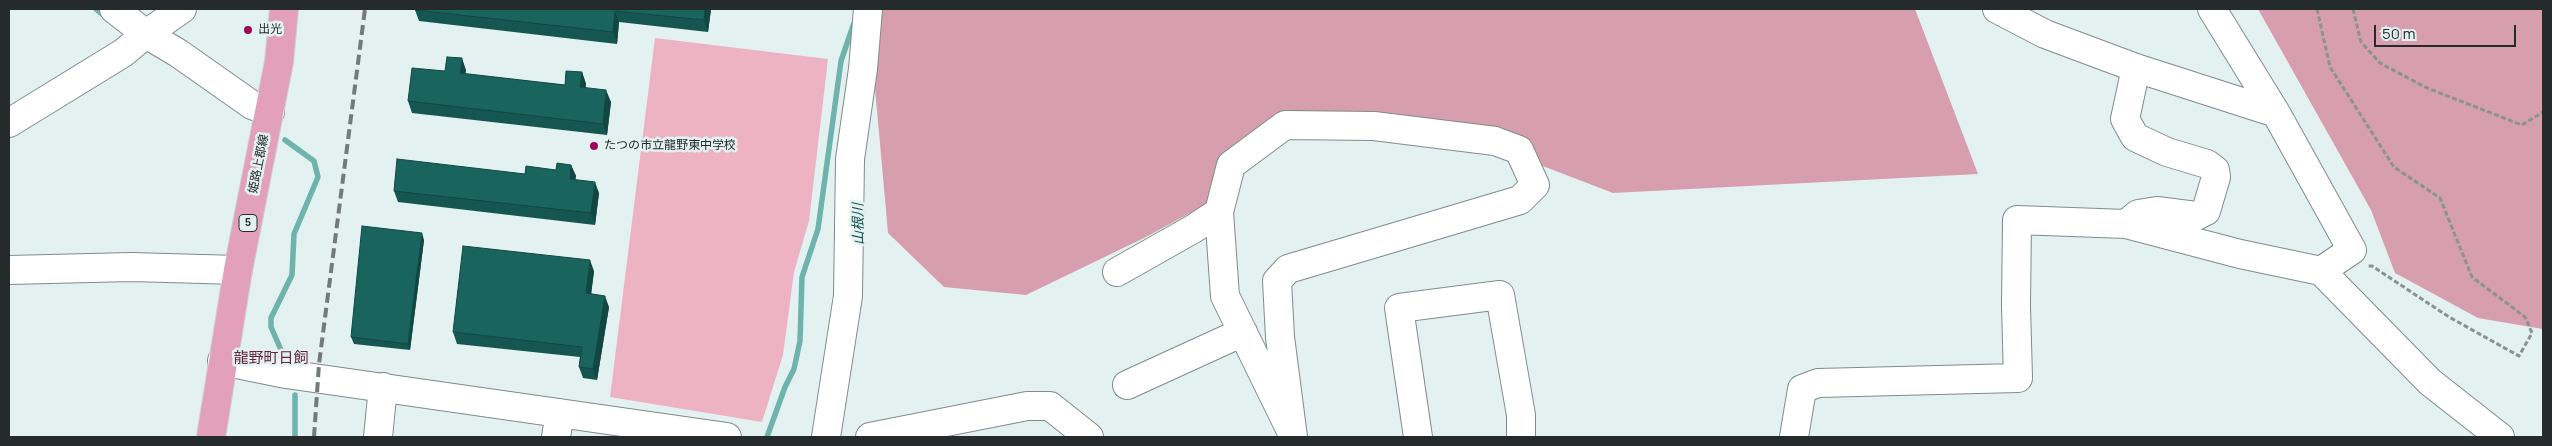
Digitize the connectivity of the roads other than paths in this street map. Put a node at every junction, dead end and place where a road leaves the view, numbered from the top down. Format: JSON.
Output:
{"nodes":[{"id":1,"x":114,"y":9,"type":"edge"},
{"id":2,"x":182,"y":9,"type":"edge"},
{"id":3,"x":284,"y":9,"type":"edge"},
{"id":4,"x":868,"y":9,"type":"edge"},
{"id":5,"x":1997,"y":9,"type":"edge"},
{"id":6,"x":2212,"y":9,"type":"edge"},
{"id":7,"x":146,"y":34,"type":"junction"},
{"id":8,"x":2136,"y":68,"type":"junction"},
{"id":9,"x":270,"y":112,"type":"junction"},
{"id":10,"x":2276,"y":113,"type":"junction"},
{"id":11,"x":9,"y":123,"type":"edge"},
{"id":12,"x":1219,"y":212,"type":"junction"},
{"id":13,"x":2126,"y":224,"type":"junction"},
{"id":14,"x":9,"y":270,"type":"edge"},
{"id":15,"x":238,"y":270,"type":"junction"},
{"id":16,"x":2321,"y":271,"type":"junction"},
{"id":17,"x":1118,"y":272,"type":"dead end"},
{"id":18,"x":1243,"y":332,"type":"junction"},
{"id":19,"x":222,"y":361,"type":"junction"},
{"id":20,"x":1127,"y":385,"type":"dead end"},
{"id":21,"x":383,"y":387,"type":"junction"},
{"id":22,"x":558,"y":425,"type":"edge"},
{"id":23,"x":641,"y":431,"type":"edge"},
{"id":24,"x":1293,"y":435,"type":"edge"},
{"id":25,"x":210,"y":437,"type":"edge"},
{"id":26,"x":378,"y":437,"type":"edge"},
{"id":27,"x":727,"y":437,"type":"edge"},
{"id":28,"x":826,"y":437,"type":"edge"},
{"id":29,"x":870,"y":437,"type":"edge"},
{"id":30,"x":1087,"y":437,"type":"edge"},
{"id":31,"x":1418,"y":437,"type":"edge"},
{"id":32,"x":1521,"y":437,"type":"edge"},
{"id":33,"x":1794,"y":437,"type":"edge"},
{"id":34,"x":2500,"y":437,"type":"edge"}],
"edges":[{"from":1,"to":7,"type":"street"},
{"from":2,"to":7,"type":"street"},
{"from":3,"to":9,"type":"main road","name":"姫路上郡線","number":"5"},
{"from":4,"to":28,"type":"street"},
{"from":5,"to":8,"type":"street"},
{"from":6,"to":10,"type":"street"},
{"from":7,"to":9,"type":"street"},
{"from":7,"to":11,"type":"street"},
{"from":8,"to":10,"type":"street"},
{"from":8,"to":13,"type":"street"},
{"from":9,"to":15,"type":"main road","name":"姫路上郡線","number":"5"},
{"from":10,"to":16,"type":"street"},
{"from":12,"to":17,"type":"street"},
{"from":12,"to":18,"type":"street"},
{"from":12,"to":24,"type":"street"},
{"from":13,"to":16,"type":"street"},
{"from":13,"to":33,"type":"street"},
{"from":14,"to":15,"type":"street"},
{"from":15,"to":19,"type":"main road","name":"姫路上郡線","number":"5"},
{"from":16,"to":34,"type":"street"},
{"from":18,"to":20,"type":"street"},
{"from":18,"to":24,"type":"street"},
{"from":19,"to":21,"type":"street"},
{"from":19,"to":25,"type":"main road","name":"姫路上郡線","number":"5"},
{"from":21,"to":22,"type":"street"},
{"from":21,"to":26,"type":"street"},
{"from":22,"to":23,"type":"street"},
{"from":23,"to":27,"type":"street"},
{"from":29,"to":30,"type":"street"},
{"from":31,"to":32,"type":"street"}]}
